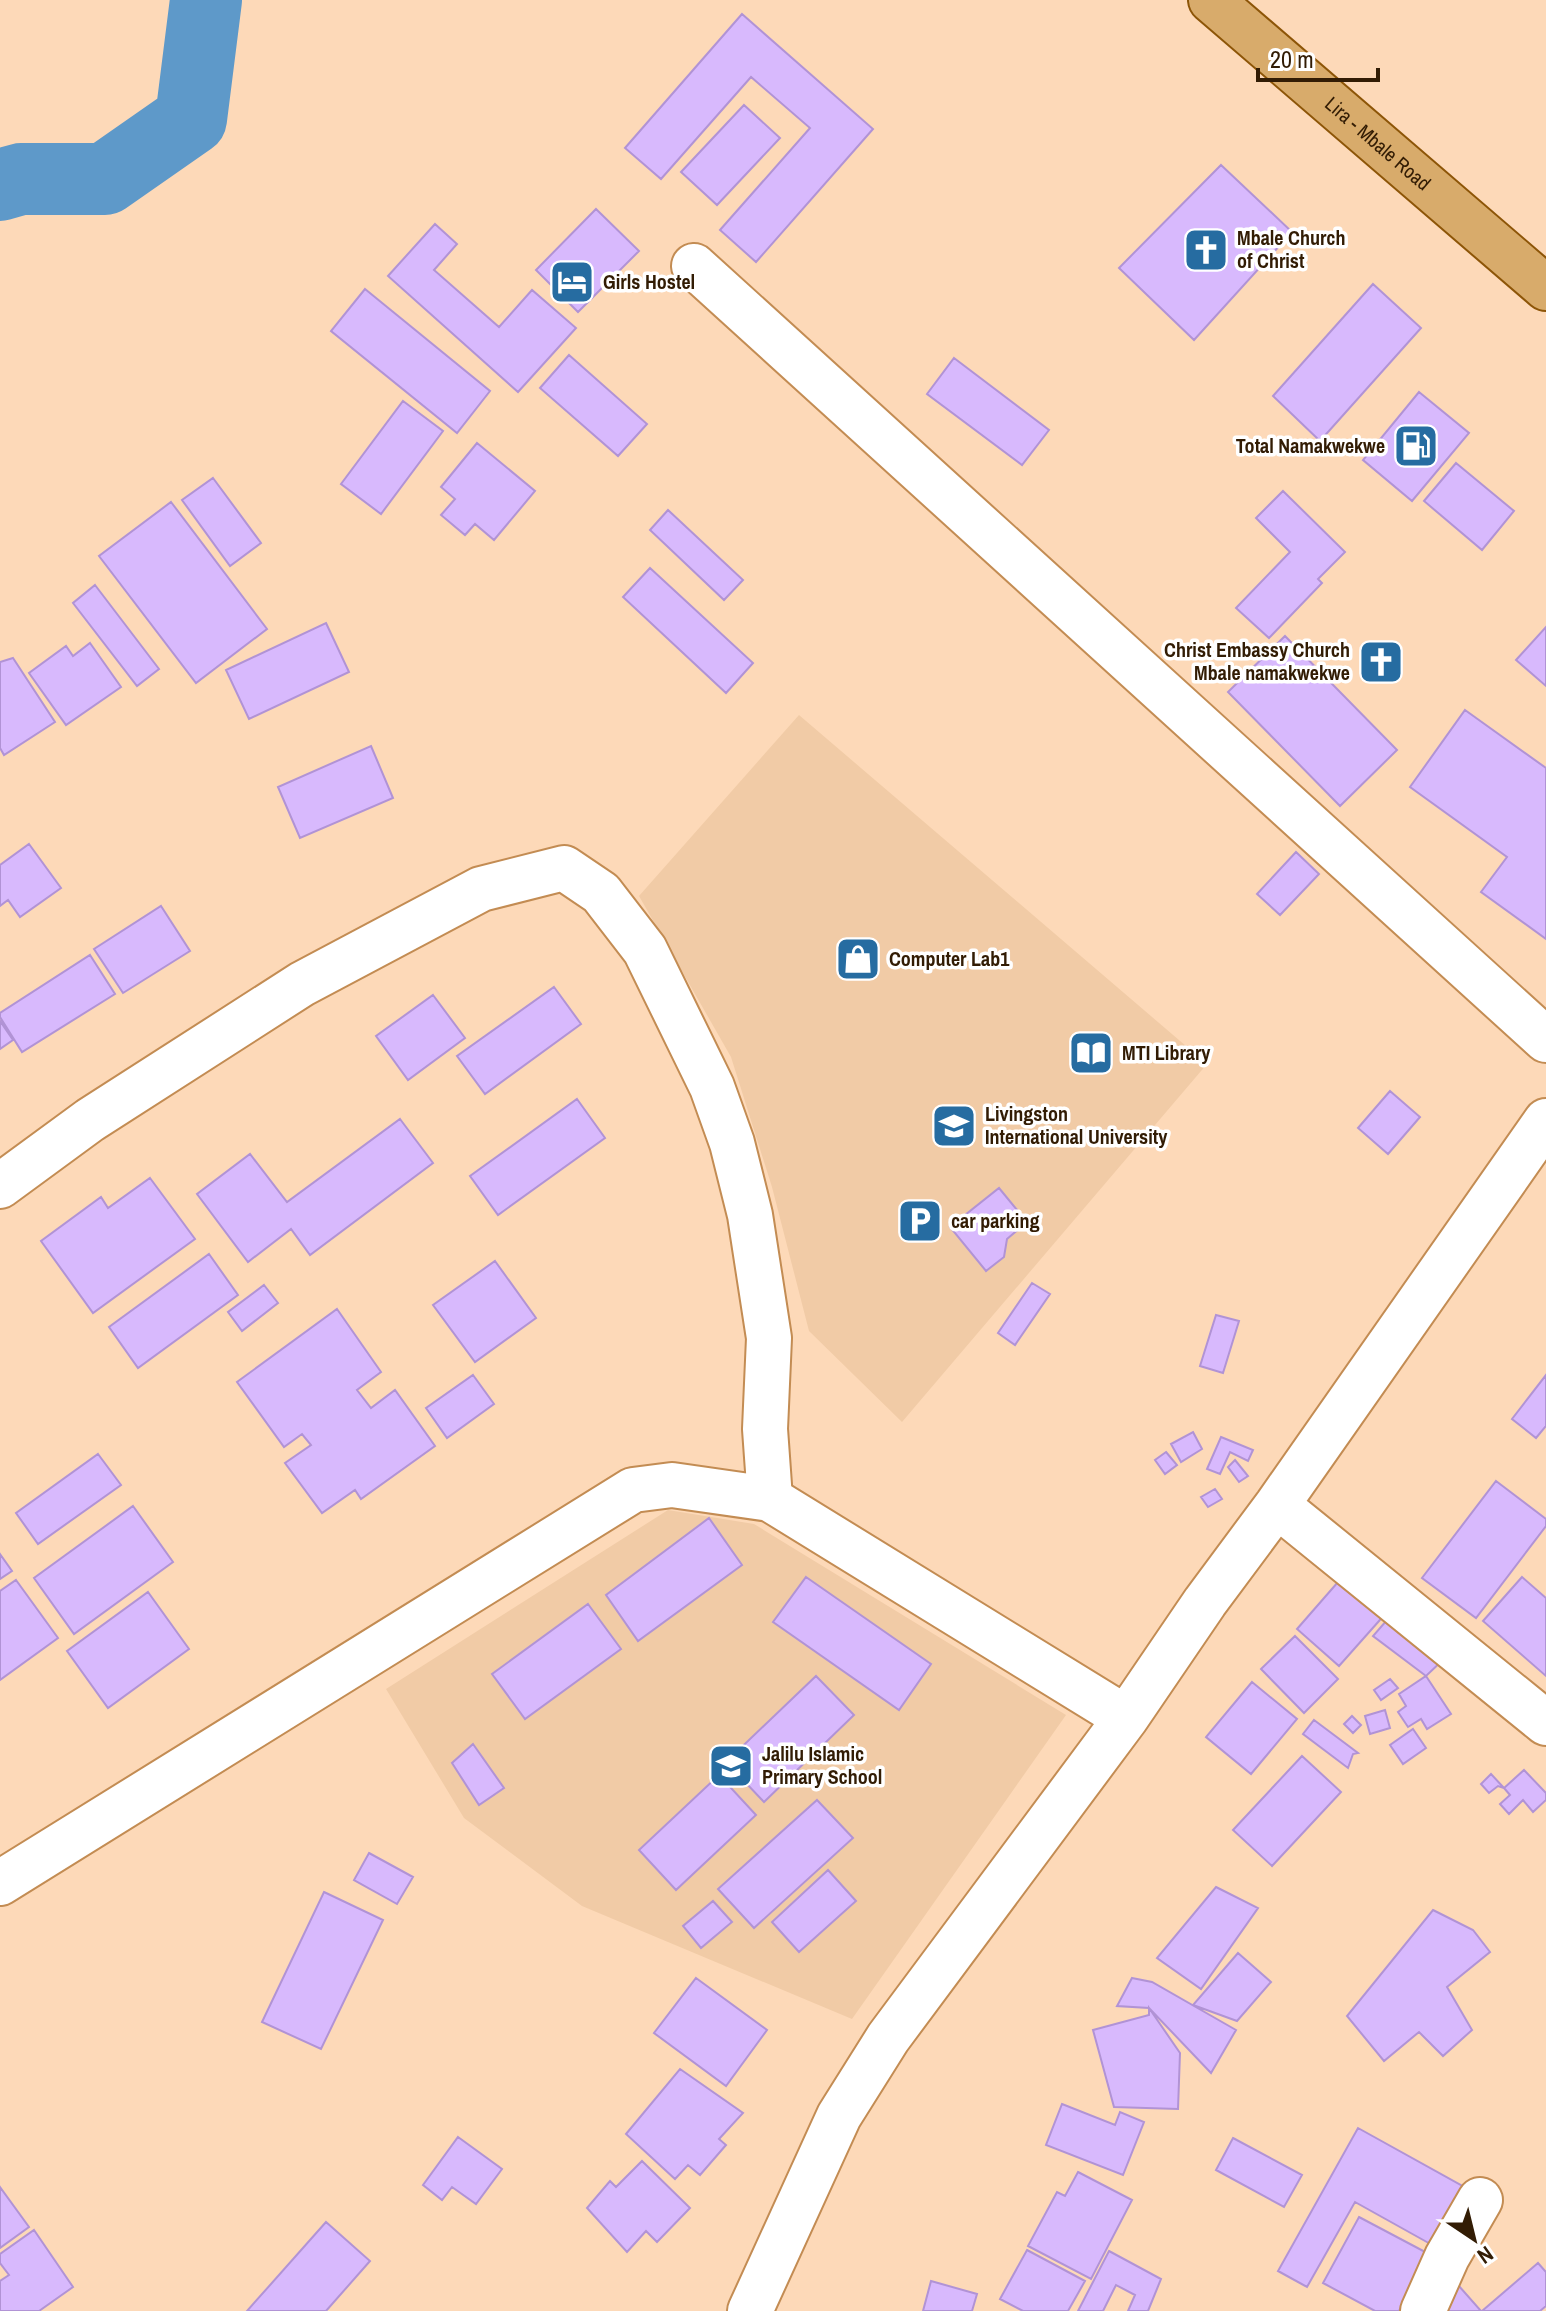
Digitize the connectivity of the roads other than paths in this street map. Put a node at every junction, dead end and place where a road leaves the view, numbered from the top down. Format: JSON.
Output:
{"nodes":[{"id":1,"x":1211,"y":0,"type":"edge"},
{"id":2,"x":694,"y":266,"type":"dead end"},
{"id":3,"x":1546,"y":288,"type":"edge"},
{"id":4,"x":1546,"y":1040,"type":"edge"},
{"id":5,"x":1546,"y":1121,"type":"edge"},
{"id":6,"x":0,"y":1186,"type":"edge"},
{"id":7,"x":770,"y":1499,"type":"junction"},
{"id":8,"x":1277,"y":1505,"type":"junction"},
{"id":9,"x":1126,"y":1718,"type":"junction"},
{"id":10,"x":1546,"y":1723,"type":"edge"},
{"id":11,"x":0,"y":1883,"type":"edge"},
{"id":12,"x":1480,"y":2200,"type":"dead end"},
{"id":13,"x":750,"y":2311,"type":"edge"},
{"id":14,"x":1423,"y":2311,"type":"edge"}],
"edges":[{"from":1,"to":3,"type":"main road","name":"Lira - Mbale Road"},
{"from":2,"to":4,"type":"street"},
{"from":5,"to":8,"type":"street"},
{"from":6,"to":7,"type":"street"},
{"from":7,"to":9,"type":"street"},
{"from":7,"to":11,"type":"street"},
{"from":8,"to":9,"type":"street"},
{"from":8,"to":10,"type":"street"},
{"from":9,"to":13,"type":"street"},
{"from":12,"to":14,"type":"street"}]}
